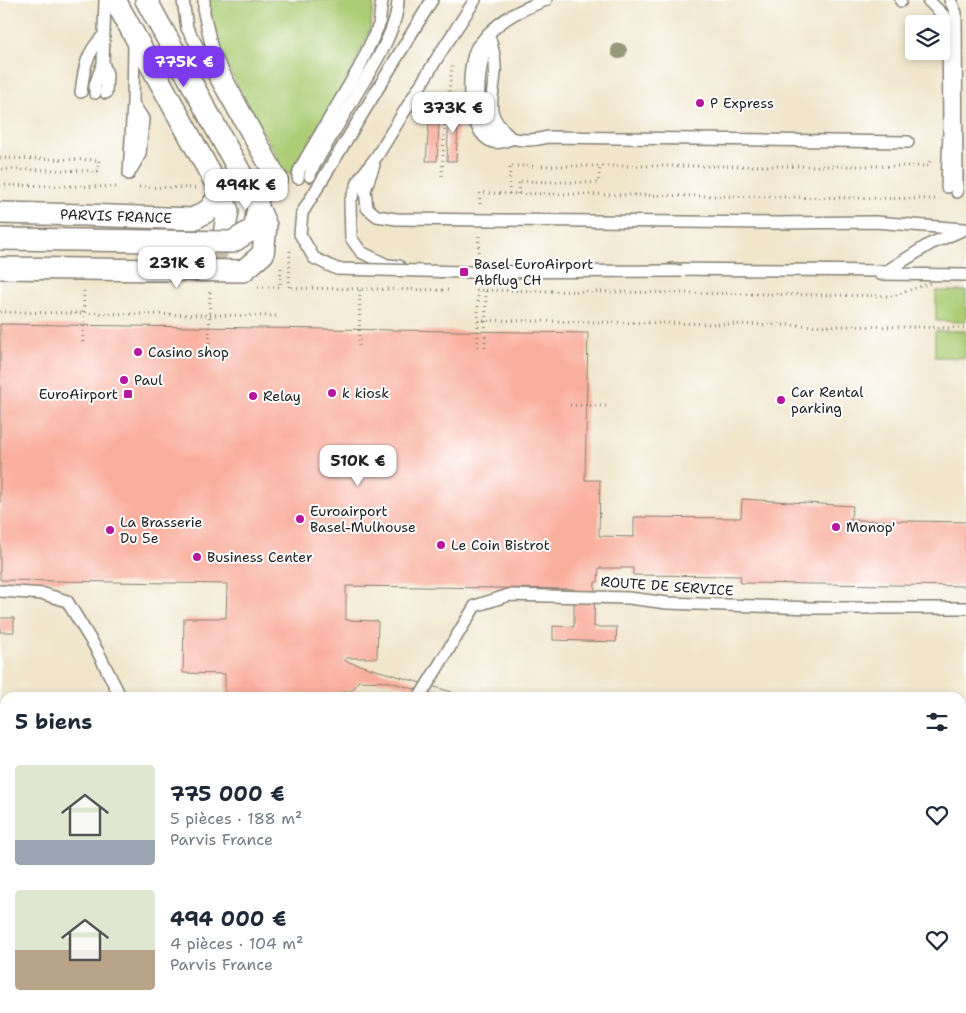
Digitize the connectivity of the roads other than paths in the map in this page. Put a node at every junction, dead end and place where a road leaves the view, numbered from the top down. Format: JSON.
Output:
{"nodes":[{"id":1,"x":105,"y":0,"type":"edge"},
{"id":2,"x":115,"y":0,"type":"edge"},
{"id":3,"x":146,"y":0,"type":"edge"},
{"id":4,"x":183,"y":0,"type":"edge"},
{"id":5,"x":204,"y":0,"type":"edge"},
{"id":6,"x":382,"y":0,"type":"edge"},
{"id":7,"x":398,"y":0,"type":"edge"},
{"id":8,"x":432,"y":0,"type":"edge"},
{"id":9,"x":475,"y":0,"type":"edge"},
{"id":10,"x":546,"y":0,"type":"edge"},
{"id":11,"x":928,"y":0,"type":"edge"},
{"id":12,"x":937,"y":0,"type":"edge"},
{"id":13,"x":950,"y":0,"type":"edge"},
{"id":14,"x":959,"y":0,"type":"edge"},
{"id":15,"x":952,"y":17,"type":"junction"},
{"id":16,"x":134,"y":34,"type":"junction"},
{"id":17,"x":489,"y":34,"type":"junction"},
{"id":18,"x":104,"y":35,"type":"junction"},
{"id":19,"x":81,"y":92,"type":"dead end"},
{"id":20,"x":100,"y":93,"type":"dead end"},
{"id":21,"x":512,"y":139,"type":"junction"},
{"id":22,"x":908,"y":142,"type":"dead end"},
{"id":23,"x":377,"y":156,"type":"junction"},
{"id":24,"x":129,"y":174,"type":"dead end"},
{"id":25,"x":269,"y":179,"type":"dead end"},
{"id":26,"x":282,"y":179,"type":"dead end"},
{"id":27,"x":221,"y":193,"type":"junction"},
{"id":28,"x":258,"y":205,"type":"junction"},
{"id":29,"x":0,"y":213,"type":"edge"},
{"id":30,"x":965,"y":229,"type":"edge"},
{"id":31,"x":224,"y":234,"type":"tunnel mouth"},
{"id":32,"x":0,"y":240,"type":"edge"},
{"id":33,"x":0,"y":268,"type":"edge"},
{"id":34,"x":482,"y":269,"type":"junction"},
{"id":35,"x":966,"y":275,"type":"edge"},
{"id":36,"x":0,"y":591,"type":"edge"},
{"id":37,"x":966,"y":608,"type":"edge"},
{"id":38,"x":118,"y":692,"type":"edge"},
{"id":39,"x":423,"y":692,"type":"edge"}],
"edges":[{"from":1,"to":18,"type":"lane"},
{"from":2,"to":16,"type":"street"},
{"from":3,"to":28,"type":"street","bridge":true},
{"from":4,"to":25,"type":"lane"},
{"from":5,"to":26,"type":"lane"},
{"from":6,"to":7,"type":"lane"},
{"from":8,"to":34,"type":"lane","bridge":true},
{"from":9,"to":23,"type":"lane"},
{"from":10,"to":17,"type":"lane"},
{"from":11,"to":15,"type":"lane"},
{"from":12,"to":15,"type":"lane"},
{"from":13,"to":15,"type":"lane"},
{"from":14,"to":15,"type":"lane"},
{"from":15,"to":15,"type":"lane"},
{"from":16,"to":24,"type":"lane"},
{"from":16,"to":27,"type":"street"},
{"from":17,"to":21,"type":"lane"},
{"from":17,"to":21,"type":"lane"},
{"from":18,"to":19,"type":"lane"},
{"from":18,"to":20,"type":"lane"},
{"from":21,"to":22,"type":"lane"},
{"from":23,"to":30,"type":"lane"},
{"from":23,"to":34,"type":"lane"},
{"from":27,"to":29,"type":"street","name":"PARVIS FRANCE"},
{"from":27,"to":31,"type":"street"},
{"from":28,"to":32,"type":"street","bridge":true},
{"from":28,"to":33,"type":"street","bridge":true},
{"from":30,"to":34,"type":"lane"},
{"from":34,"to":35,"type":"lane","bridge":true},
{"from":36,"to":38,"type":"lane"},
{"from":37,"to":39,"type":"lane","name":"ROUTE DE SERVICE"}]}
